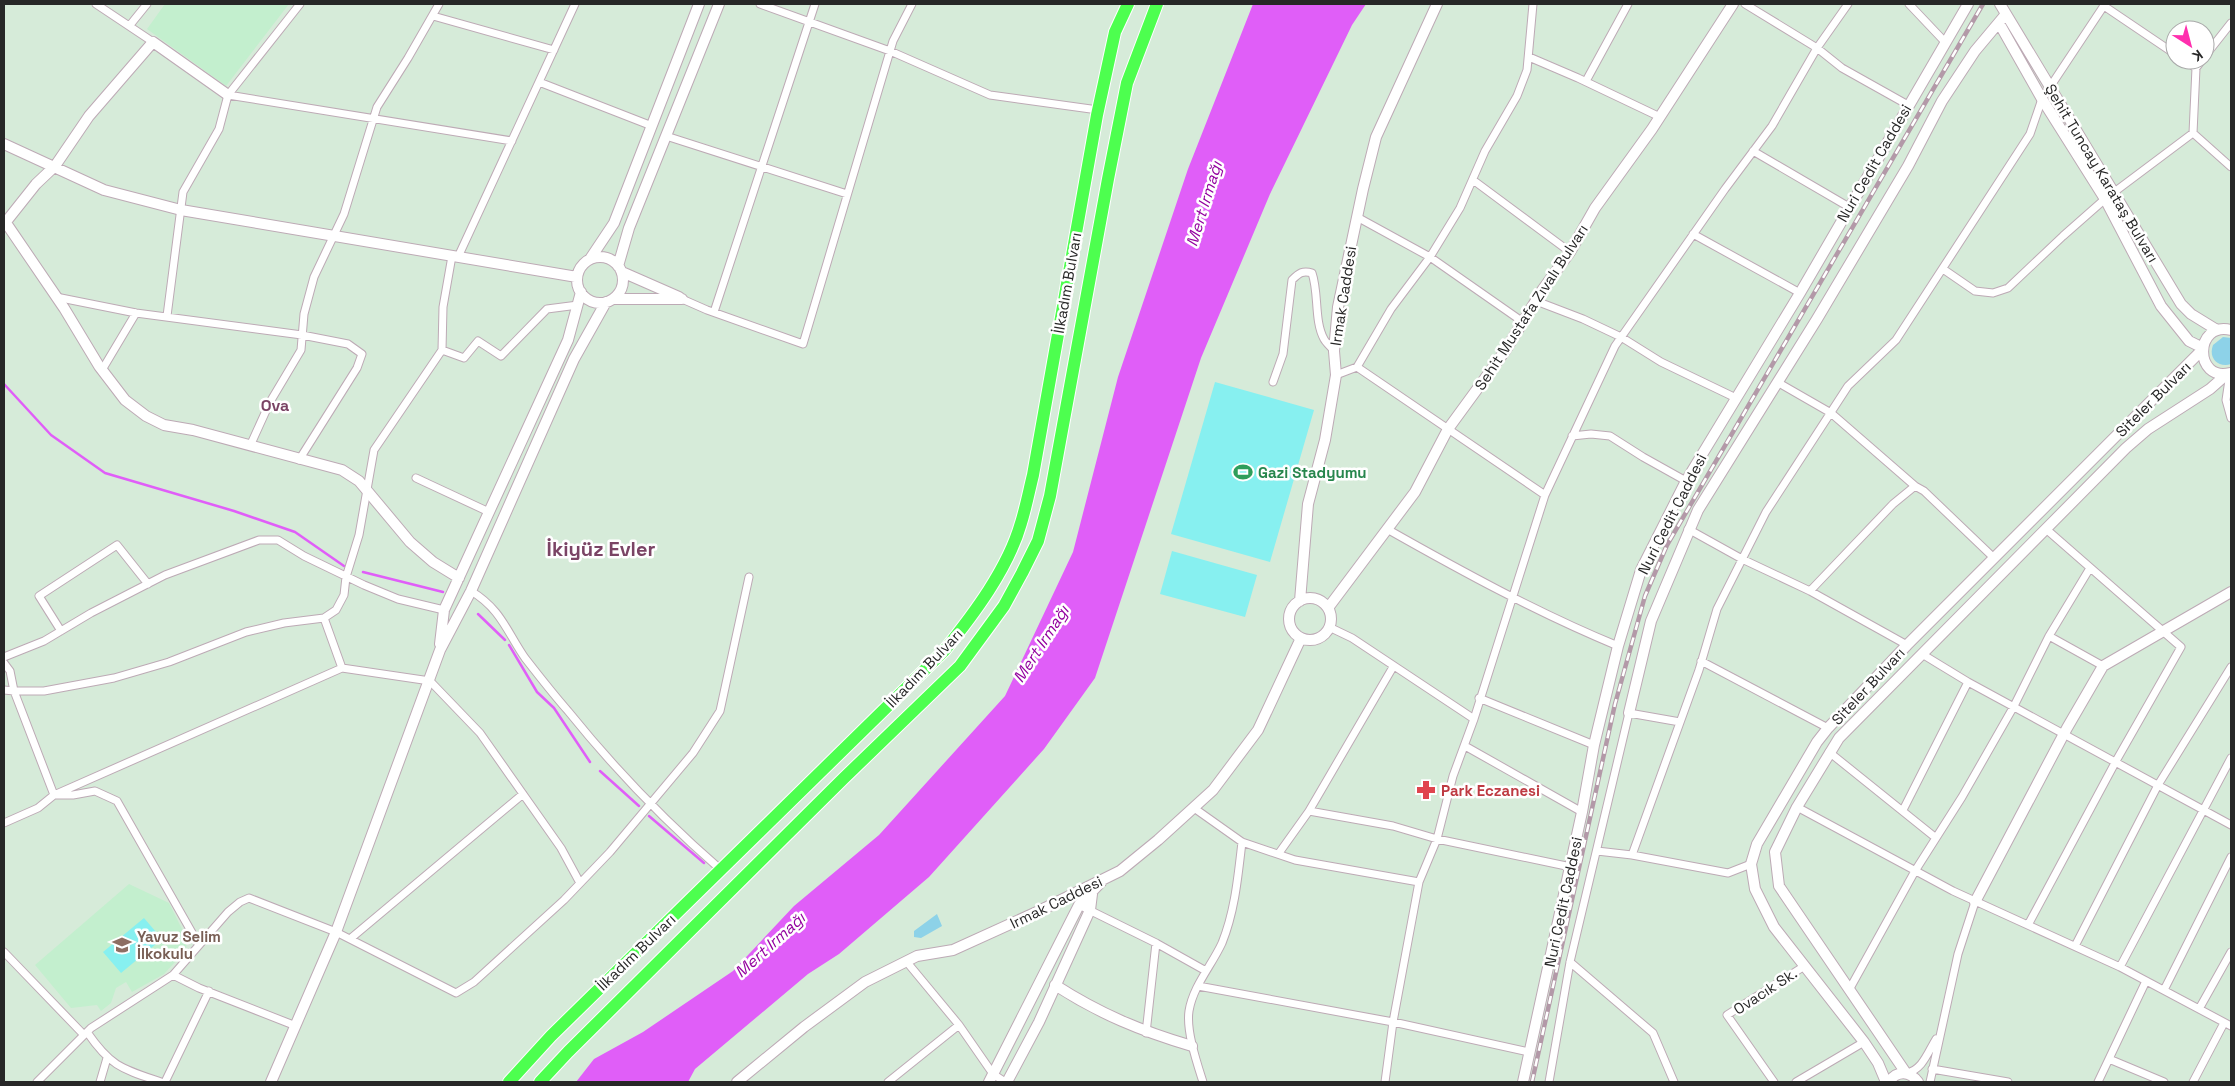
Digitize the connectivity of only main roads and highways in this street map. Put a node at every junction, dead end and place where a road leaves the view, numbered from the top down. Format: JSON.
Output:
{"nodes":[{"id":1,"x":1128,"y":4,"type":"edge"},
{"id":2,"x":1157,"y":4,"type":"edge"},
{"id":3,"x":509,"y":1082,"type":"edge"},
{"id":4,"x":540,"y":1082,"type":"edge"}],
"edges":[{"from":1,"to":3,"type":"highway","name":"İlkadım Bulvarı"},
{"from":2,"to":4,"type":"highway","name":"İlkadım Bulvarı"}]}
